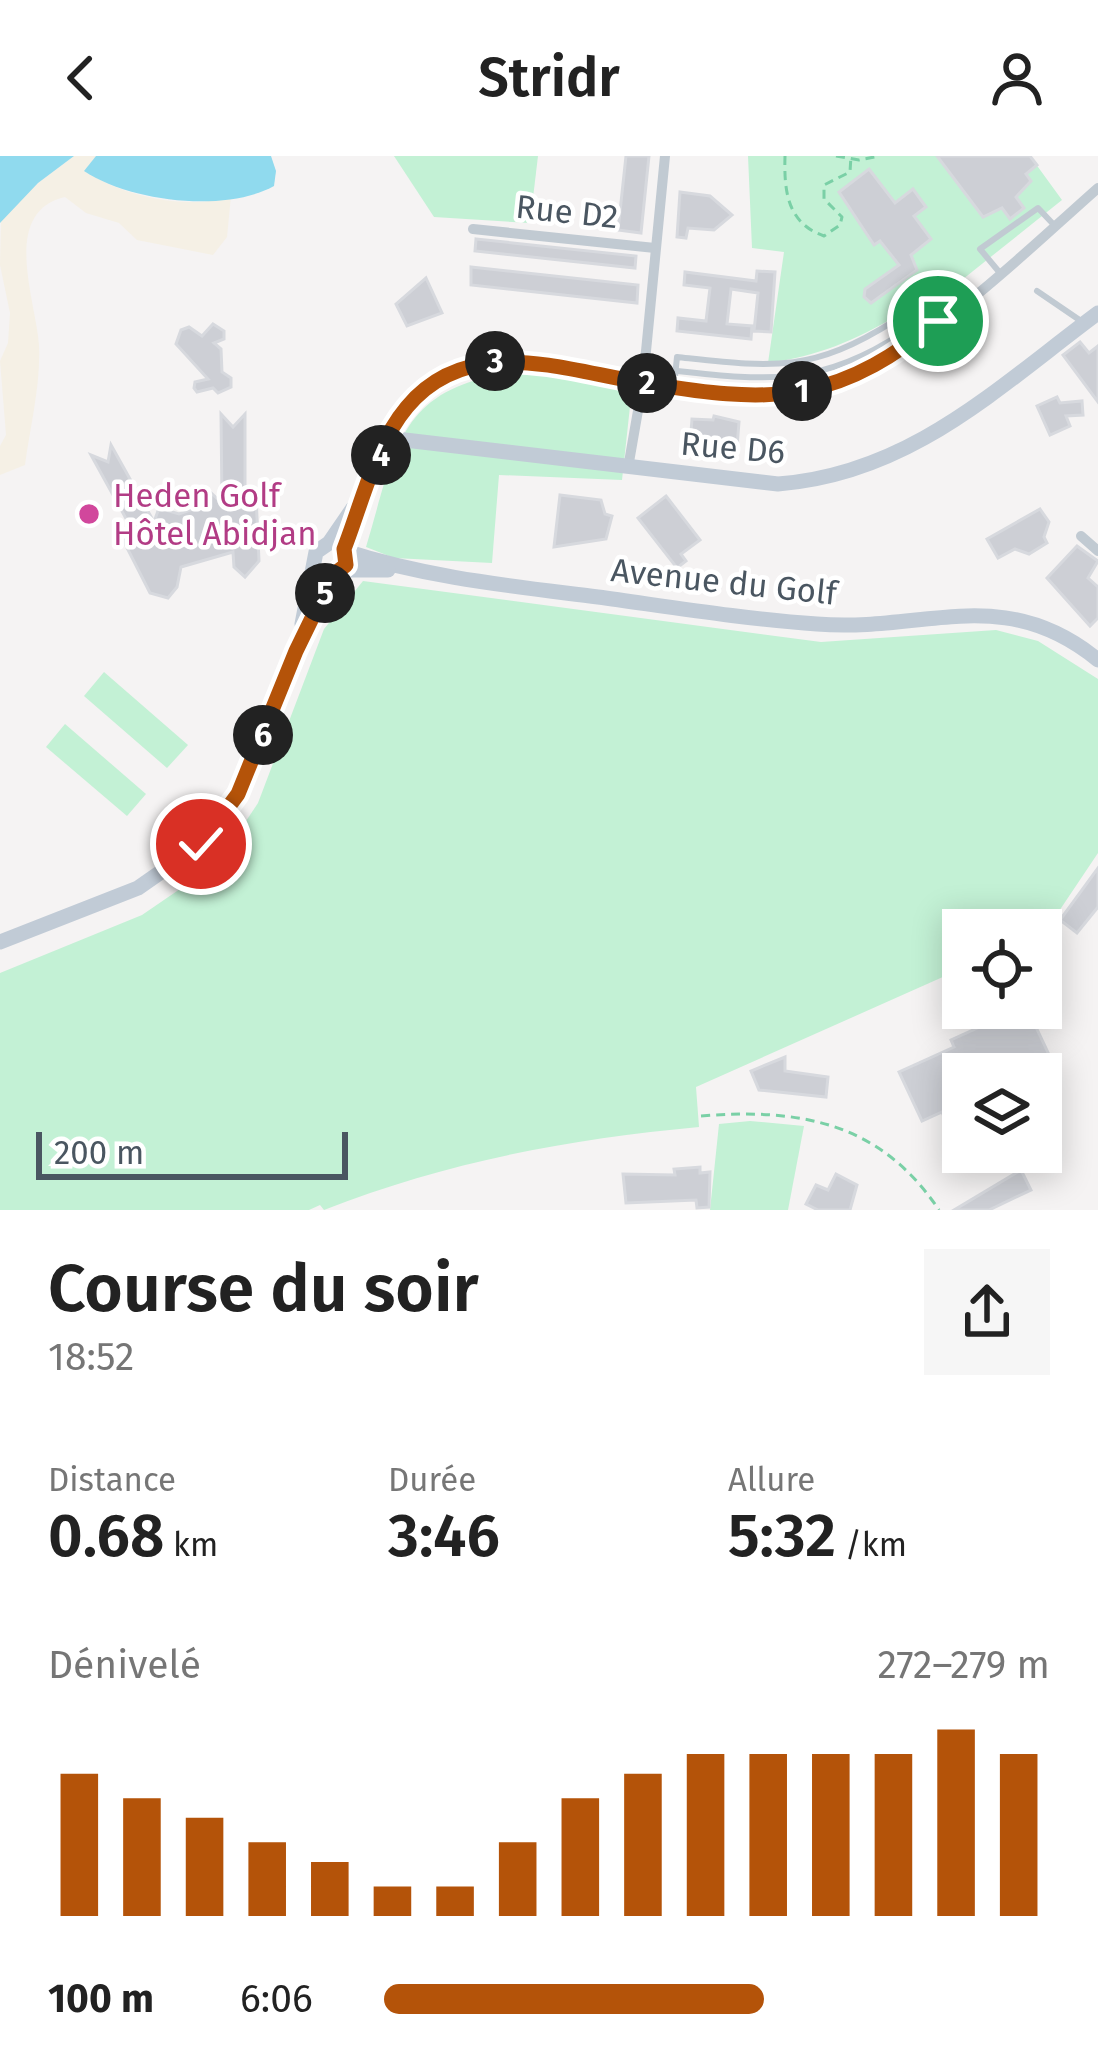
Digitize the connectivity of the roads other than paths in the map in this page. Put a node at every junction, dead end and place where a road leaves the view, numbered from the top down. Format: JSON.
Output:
{"nodes":[{"id":1,"x":665,"y":156,"type":"edge"},
{"id":2,"x":1098,"y":188,"type":"edge"},
{"id":3,"x":1055,"y":226,"type":"junction"},
{"id":4,"x":473,"y":229,"type":"dead end"},
{"id":5,"x":655,"y":248,"type":"junction"},
{"id":6,"x":1000,"y":273,"type":"junction"},
{"id":7,"x":1037,"y":291,"type":"dead end"},
{"id":8,"x":1091,"y":318,"type":"edge"},
{"id":9,"x":902,"y":333,"type":"junction"},
{"id":10,"x":922,"y":334,"type":"junction"},
{"id":11,"x":675,"y":371,"type":"junction"},
{"id":12,"x":643,"y":382,"type":"junction"},
{"id":13,"x":674,"y":386,"type":"junction"},
{"id":14,"x":388,"y":438,"type":"junction"},
{"id":15,"x":628,"y":468,"type":"junction"},
{"id":16,"x":1081,"y":536,"type":"dead end"},
{"id":17,"x":340,"y":548,"type":"junction"},
{"id":18,"x":1098,"y":551,"type":"edge"},
{"id":19,"x":314,"y":564,"type":"junction"},
{"id":20,"x":404,"y":570,"type":"junction"},
{"id":21,"x":338,"y":573,"type":"junction"},
{"id":22,"x":296,"y":651,"type":"junction"},
{"id":23,"x":1098,"y":660,"type":"edge"},
{"id":24,"x":0,"y":942,"type":"edge"}],
"edges":[{"from":1,"to":5,"type":"street"},
{"from":2,"to":3,"type":"street"},
{"from":3,"to":6,"type":"street"},
{"from":3,"to":6,"type":"lane"},
{"from":4,"to":5,"type":"street","name":"Rue D2"},
{"from":5,"to":12,"type":"street"},
{"from":6,"to":10,"type":"street"},
{"from":7,"to":8,"type":"lane"},
{"from":8,"to":15,"type":"main road","name":"Rue D6"},
{"from":9,"to":10,"type":"lane"},
{"from":9,"to":11,"type":"lane"},
{"from":9,"to":11,"type":"lane"},
{"from":10,"to":13,"type":"street"},
{"from":11,"to":13,"type":"lane"},
{"from":12,"to":13,"type":"street"},
{"from":12,"to":14,"type":"street"},
{"from":12,"to":15,"type":"street"},
{"from":14,"to":15,"type":"main road","name":"Rue D6"},
{"from":14,"to":17,"type":"main road"},
{"from":16,"to":18,"type":"street"},
{"from":17,"to":19,"type":"main road"},
{"from":17,"to":20,"type":"main road","name":"Avenue du Golf"},
{"from":17,"to":21,"type":"main road"},
{"from":19,"to":21,"type":"main road"},
{"from":19,"to":22,"type":"main road"},
{"from":20,"to":21,"type":"main road","name":"Avenue du Golf"},
{"from":20,"to":23,"type":"main road","name":"Avenue du Golf"},
{"from":21,"to":22,"type":"main road"},
{"from":22,"to":24,"type":"main road"}]}
